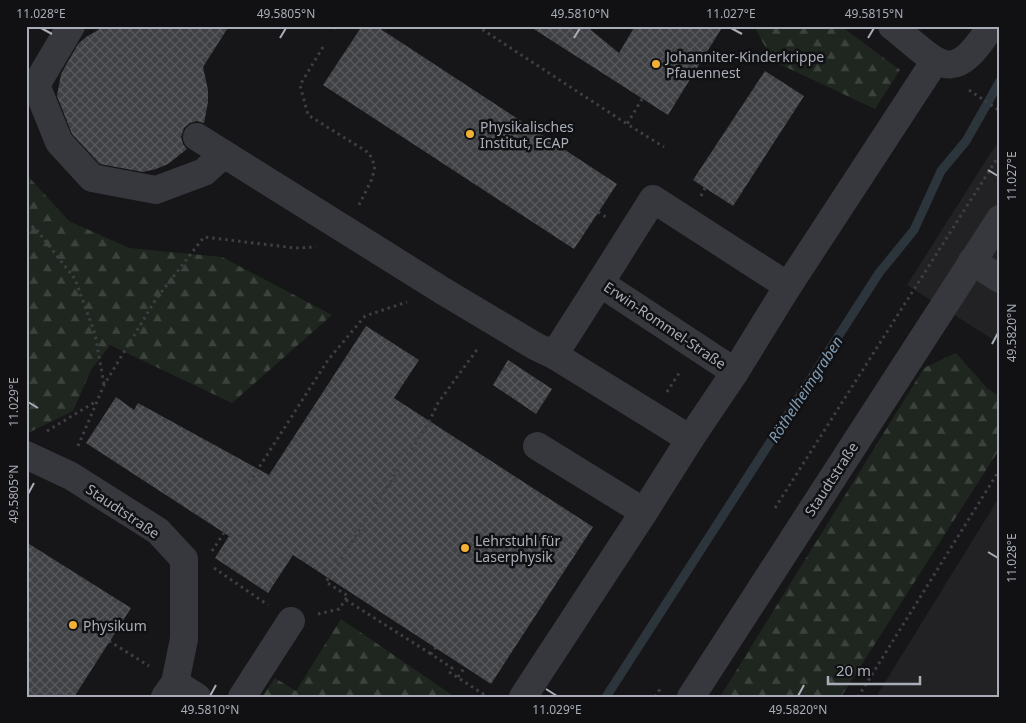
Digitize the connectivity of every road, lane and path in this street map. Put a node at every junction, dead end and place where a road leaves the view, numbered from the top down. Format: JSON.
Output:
{"nodes":[{"id":1,"x":477,"y":26,"type":"edge"},
{"id":2,"x":892,"y":26,"type":"edge"},
{"id":3,"x":991,"y":26,"type":"edge"},
{"id":4,"x":66,"y":34,"type":"edge"},
{"id":5,"x":323,"y":47,"type":"dead end"},
{"id":6,"x":947,"y":62,"type":"junction"},
{"id":7,"x":970,"y":90,"type":"dead end"},
{"id":8,"x":642,"y":99,"type":"dead end"},
{"id":9,"x":1000,"y":111,"type":"edge"},
{"id":10,"x":627,"y":124,"type":"junction"},
{"id":11,"x":197,"y":137,"type":"dead end"},
{"id":12,"x":664,"y":147,"type":"dead end"},
{"id":13,"x":224,"y":154,"type":"junction"},
{"id":14,"x":1000,"y":154,"type":"edge"},
{"id":15,"x":598,"y":212,"type":"dead end"},
{"id":16,"x":609,"y":219,"type":"dead end"},
{"id":17,"x":1000,"y":219,"type":"edge"},
{"id":18,"x":26,"y":223,"type":"edge"},
{"id":19,"x":346,"y":230,"type":"junction"},
{"id":20,"x":972,"y":261,"type":"junction"},
{"id":21,"x":1000,"y":279,"type":"edge"},
{"id":22,"x":600,"y":283,"type":"junction"},
{"id":23,"x":788,"y":286,"type":"junction"},
{"id":24,"x":443,"y":290,"type":"junction"},
{"id":25,"x":497,"y":323,"type":"junction"},
{"id":26,"x":696,"y":346,"type":"junction"},
{"id":27,"x":554,"y":356,"type":"junction"},
{"id":28,"x":735,"y":372,"type":"junction"},
{"id":29,"x":104,"y":385,"type":"junction"},
{"id":30,"x":96,"y":402,"type":"junction"},
{"id":31,"x":652,"y":415,"type":"junction"},
{"id":32,"x":690,"y":439,"type":"junction"},
{"id":33,"x":34,"y":445,"type":"edge"},
{"id":34,"x":537,"y":446,"type":"dead end"},
{"id":35,"x":1000,"y":469,"type":"edge"},
{"id":36,"x":71,"y":476,"type":"junction"},
{"id":37,"x":249,"y":483,"type":"dead end"},
{"id":38,"x":644,"y":512,"type":"junction"},
{"id":39,"x":772,"y":513,"type":"dead end"},
{"id":40,"x":224,"y":532,"type":"dead end"},
{"id":41,"x":194,"y":560,"type":"junction"},
{"id":42,"x":346,"y":600,"type":"junction"},
{"id":43,"x":339,"y":609,"type":"dead end"},
{"id":44,"x":291,"y":621,"type":"joint"},
{"id":45,"x":109,"y":641,"type":"dead end"},
{"id":46,"x":436,"y":648,"type":"dead end"},
{"id":47,"x":431,"y":654,"type":"junction"},
{"id":48,"x":465,"y":667,"type":"dead end"},
{"id":49,"x":458,"y":677,"type":"junction"},
{"id":50,"x":666,"y":680,"type":"dead end"},
{"id":51,"x":179,"y":692,"type":"edge"},
{"id":52,"x":242,"y":697,"type":"edge"},
{"id":53,"x":488,"y":697,"type":"edge"},
{"id":54,"x":523,"y":697,"type":"edge"},
{"id":55,"x":655,"y":697,"type":"edge"},
{"id":56,"x":691,"y":697,"type":"edge"},
{"id":57,"x":858,"y":697,"type":"edge"}],
"edges":[{"from":1,"to":10,"type":"path"},
{"from":2,"to":6,"type":"street"},
{"from":3,"to":6,"type":"street","name":"Erwin-Rommel-Straße"},
{"from":4,"to":13,"type":"street"},
{"from":5,"to":19,"type":"path"},
{"from":6,"to":23,"type":"street","name":"Erwin-Rommel-Straße"},
{"from":7,"to":9,"type":"path"},
{"from":8,"to":10,"type":"path"},
{"from":10,"to":12,"type":"path"},
{"from":11,"to":13,"type":"street"},
{"from":13,"to":19,"type":"street"},
{"from":14,"to":39,"type":"path"},
{"from":15,"to":16,"type":"path"},
{"from":17,"to":20,"type":"street","name":"Staudtstraße"},
{"from":18,"to":29,"type":"path"},
{"from":19,"to":24,"type":"street"},
{"from":19,"to":29,"type":"path"},
{"from":20,"to":21,"type":"street"},
{"from":20,"to":56,"type":"street","name":"Staudtstraße"},
{"from":22,"to":23,"type":"street","name":"Erwin-Rommel-Straße"},
{"from":22,"to":26,"type":"street","name":"Erwin-Rommel-Straße"},
{"from":22,"to":27,"type":"street"},
{"from":23,"to":28,"type":"street","name":"Erwin-Rommel-Straße"},
{"from":24,"to":25,"type":"street"},
{"from":24,"to":37,"type":"path"},
{"from":25,"to":27,"type":"street"},
{"from":25,"to":42,"type":"path"},
{"from":26,"to":28,"type":"street","name":"Erwin-Rommel-Straße"},
{"from":26,"to":31,"type":"path"},
{"from":27,"to":31,"type":"street"},
{"from":28,"to":32,"type":"street"},
{"from":29,"to":30,"type":"path"},
{"from":30,"to":33,"type":"path"},
{"from":30,"to":36,"type":"path"},
{"from":31,"to":32,"type":"street"},
{"from":32,"to":38,"type":"street"},
{"from":33,"to":36,"type":"street","name":"Staudtstraße"},
{"from":34,"to":38,"type":"street"},
{"from":35,"to":57,"type":"path"},
{"from":36,"to":41,"type":"street","name":"Staudtstraße"},
{"from":38,"to":54,"type":"street"},
{"from":40,"to":41,"type":"path"},
{"from":41,"to":44,"type":"path"},
{"from":41,"to":51,"type":"street"},
{"from":42,"to":43,"type":"path"},
{"from":42,"to":47,"type":"path"},
{"from":44,"to":52,"type":"street"},
{"from":45,"to":51,"type":"path"},
{"from":46,"to":47,"type":"path"},
{"from":47,"to":49,"type":"path"},
{"from":48,"to":49,"type":"path"},
{"from":49,"to":53,"type":"path"},
{"from":50,"to":55,"type":"path"}]}
